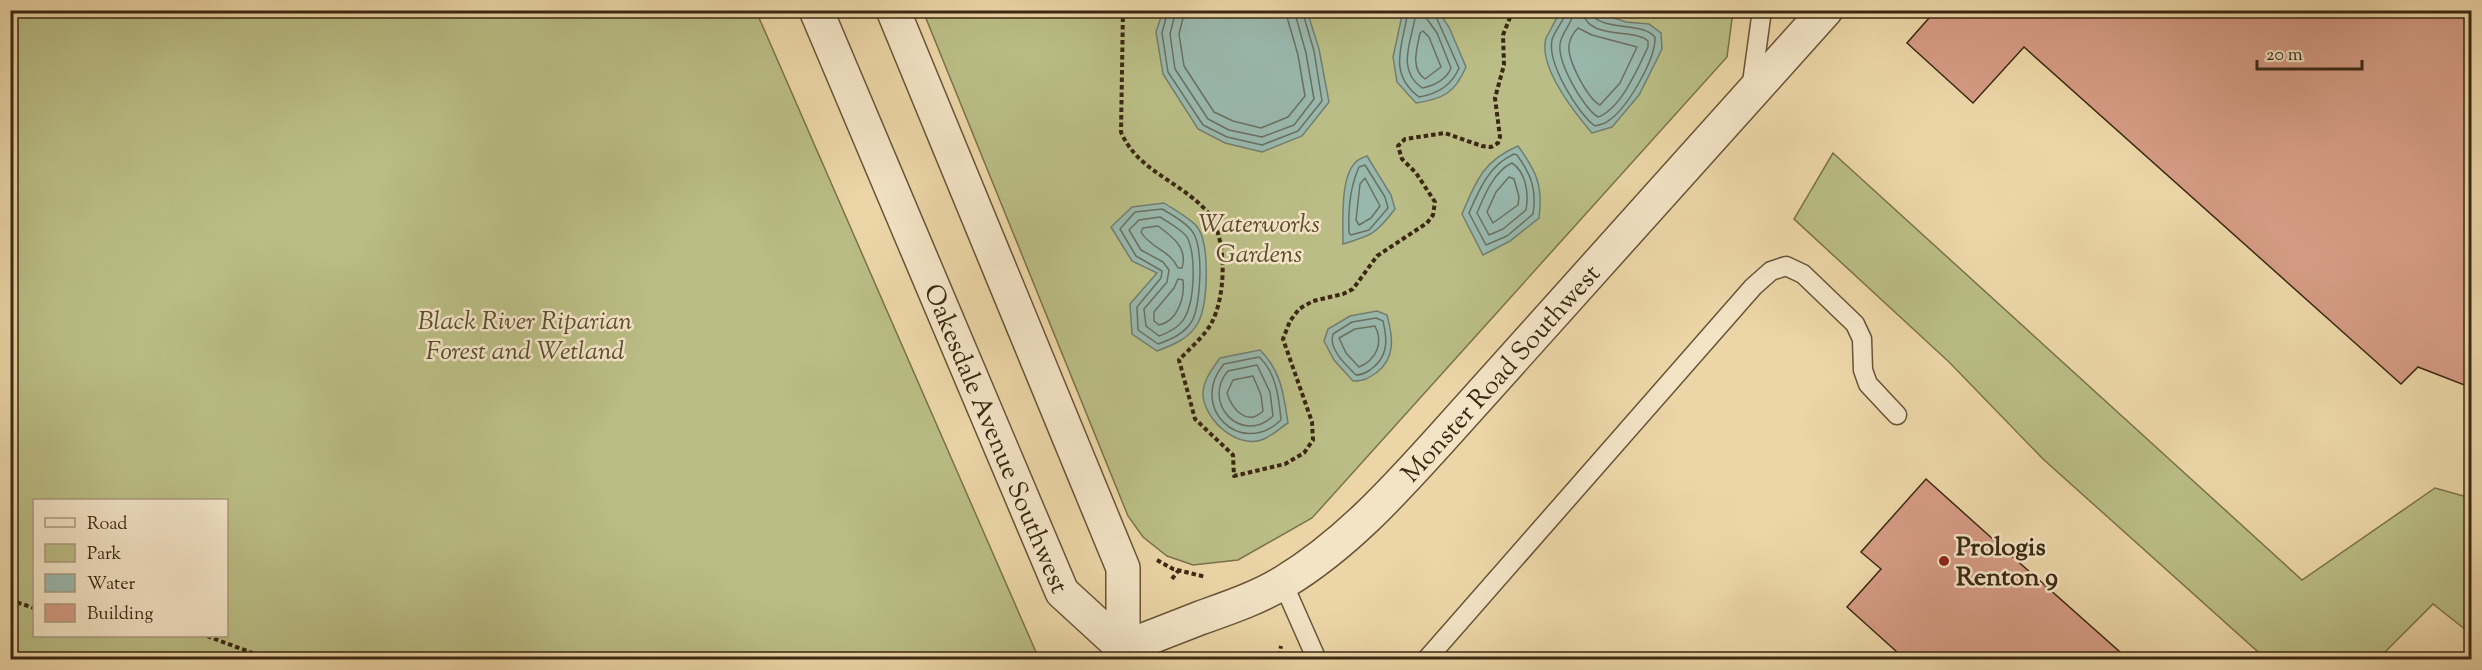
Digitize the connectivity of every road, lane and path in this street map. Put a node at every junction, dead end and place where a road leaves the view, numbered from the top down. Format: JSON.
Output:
{"nodes":[{"id":1,"x":816,"y":10,"type":"edge"},
{"id":2,"x":893,"y":10,"type":"edge"},
{"id":3,"x":1123,"y":10,"type":"edge"},
{"id":4,"x":1513,"y":10,"type":"edge"},
{"id":5,"x":1762,"y":10,"type":"edge"},
{"id":6,"x":1826,"y":10,"type":"edge"},
{"id":7,"x":1750,"y":98,"type":"junction"},
{"id":8,"x":1897,"y":415,"type":"dead end"},
{"id":9,"x":1151,"y":557,"type":"dead end"},
{"id":10,"x":1178,"y":571,"type":"junction"},
{"id":11,"x":1206,"y":577,"type":"dead end"},
{"id":12,"x":1172,"y":579,"type":"dead end"},
{"id":13,"x":1283,"y":583,"type":"junction"},
{"id":14,"x":10,"y":600,"type":"edge"},
{"id":15,"x":33,"y":608,"type":"edge"},
{"id":16,"x":210,"y":637,"type":"edge"},
{"id":17,"x":1281,"y":646,"type":"dead end"},
{"id":18,"x":1125,"y":654,"type":"edge"},
{"id":19,"x":1279,"y":656,"type":"dead end"},
{"id":20,"x":271,"y":660,"type":"edge"},
{"id":21,"x":1317,"y":660,"type":"edge"},
{"id":22,"x":1426,"y":660,"type":"edge"}],
"edges":[{"from":1,"to":18,"type":"street","name":"Oakesdale Avenue Southwest"},
{"from":2,"to":18,"type":"street"},
{"from":3,"to":4,"type":"path"},
{"from":5,"to":7,"type":"lane"},
{"from":6,"to":7,"type":"street","name":"Monster Road Southwest"},
{"from":7,"to":13,"type":"street","name":"Monster Road Southwest"},
{"from":8,"to":22,"type":"lane"},
{"from":9,"to":10,"type":"path"},
{"from":10,"to":11,"type":"path"},
{"from":10,"to":12,"type":"path"},
{"from":13,"to":18,"type":"street","name":"Monster Road Southwest"},
{"from":13,"to":21,"type":"lane"},
{"from":14,"to":15,"type":"path"},
{"from":16,"to":20,"type":"path"},
{"from":17,"to":19,"type":"path"}]}
